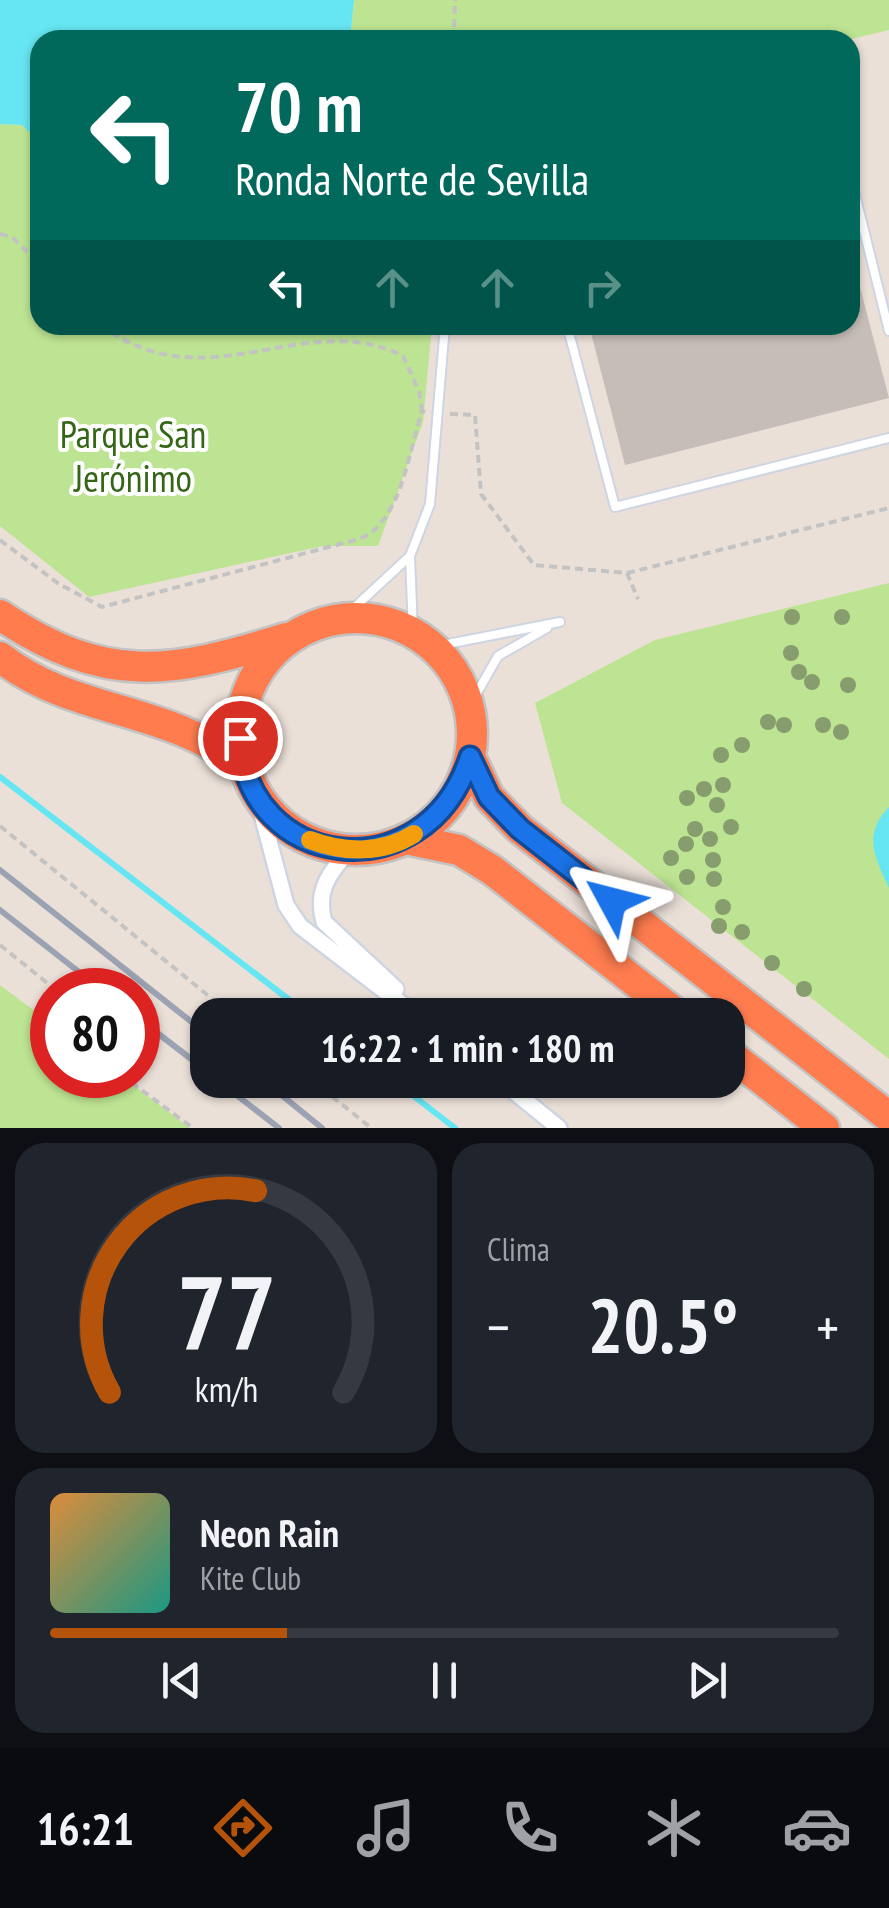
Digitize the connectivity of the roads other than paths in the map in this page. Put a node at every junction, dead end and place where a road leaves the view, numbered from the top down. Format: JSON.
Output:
{"nodes":[{"id":1,"x":860,"y":214,"type":"edge"},
{"id":2,"x":889,"y":331,"type":"edge"},
{"id":3,"x":444,"y":335,"type":"edge"},
{"id":4,"x":570,"y":335,"type":"edge"},
{"id":5,"x":889,"y":438,"type":"edge"},
{"id":6,"x":410,"y":556,"type":"junction"},
{"id":7,"x":0,"y":615,"type":"edge"},
{"id":8,"x":343,"y":618,"type":"junction"},
{"id":9,"x":294,"y":635,"type":"junction"},
{"id":10,"x":423,"y":640,"type":"junction"},
{"id":11,"x":0,"y":657,"type":"edge"},
{"id":12,"x":469,"y":707,"type":"junction"},
{"id":13,"x":470,"y":757,"type":"junction"},
{"id":14,"x":251,"y":780,"type":"junction"},
{"id":15,"x":406,"y":839,"type":"junction"},
{"id":16,"x":350,"y":850,"type":"junction"},
{"id":17,"x":394,"y":998,"type":"edge"},
{"id":18,"x":407,"y":998,"type":"edge"},
{"id":19,"x":656,"y":998,"type":"edge"},
{"id":20,"x":745,"y":1066,"type":"edge"},
{"id":21,"x":522,"y":1098,"type":"edge"},
{"id":22,"x":889,"y":1117,"type":"edge"},
{"id":23,"x":559,"y":1128,"type":"edge"},
{"id":24,"x":824,"y":1128,"type":"edge"}],
"edges":[{"from":1,"to":2,"type":"lane"},
{"from":3,"to":6,"type":"lane"},
{"from":4,"to":5,"type":"lane"},
{"from":6,"to":8,"type":"lane"},
{"from":6,"to":10,"type":"lane"},
{"from":7,"to":9,"type":"highway"},
{"from":8,"to":9,"type":"highway"},
{"from":8,"to":10,"type":"highway"},
{"from":9,"to":14,"type":"highway"},
{"from":10,"to":12,"type":"highway"},
{"from":10,"to":12,"type":"lane"},
{"from":11,"to":14,"type":"highway"},
{"from":12,"to":13,"type":"highway"},
{"from":13,"to":15,"type":"highway"},
{"from":13,"to":22,"type":"highway"},
{"from":14,"to":16,"type":"highway"},
{"from":14,"to":17,"type":"street"},
{"from":15,"to":16,"type":"highway"},
{"from":15,"to":19,"type":"highway"},
{"from":16,"to":18,"type":"street"},
{"from":20,"to":24,"type":"highway"},
{"from":21,"to":23,"type":"street"}]}
